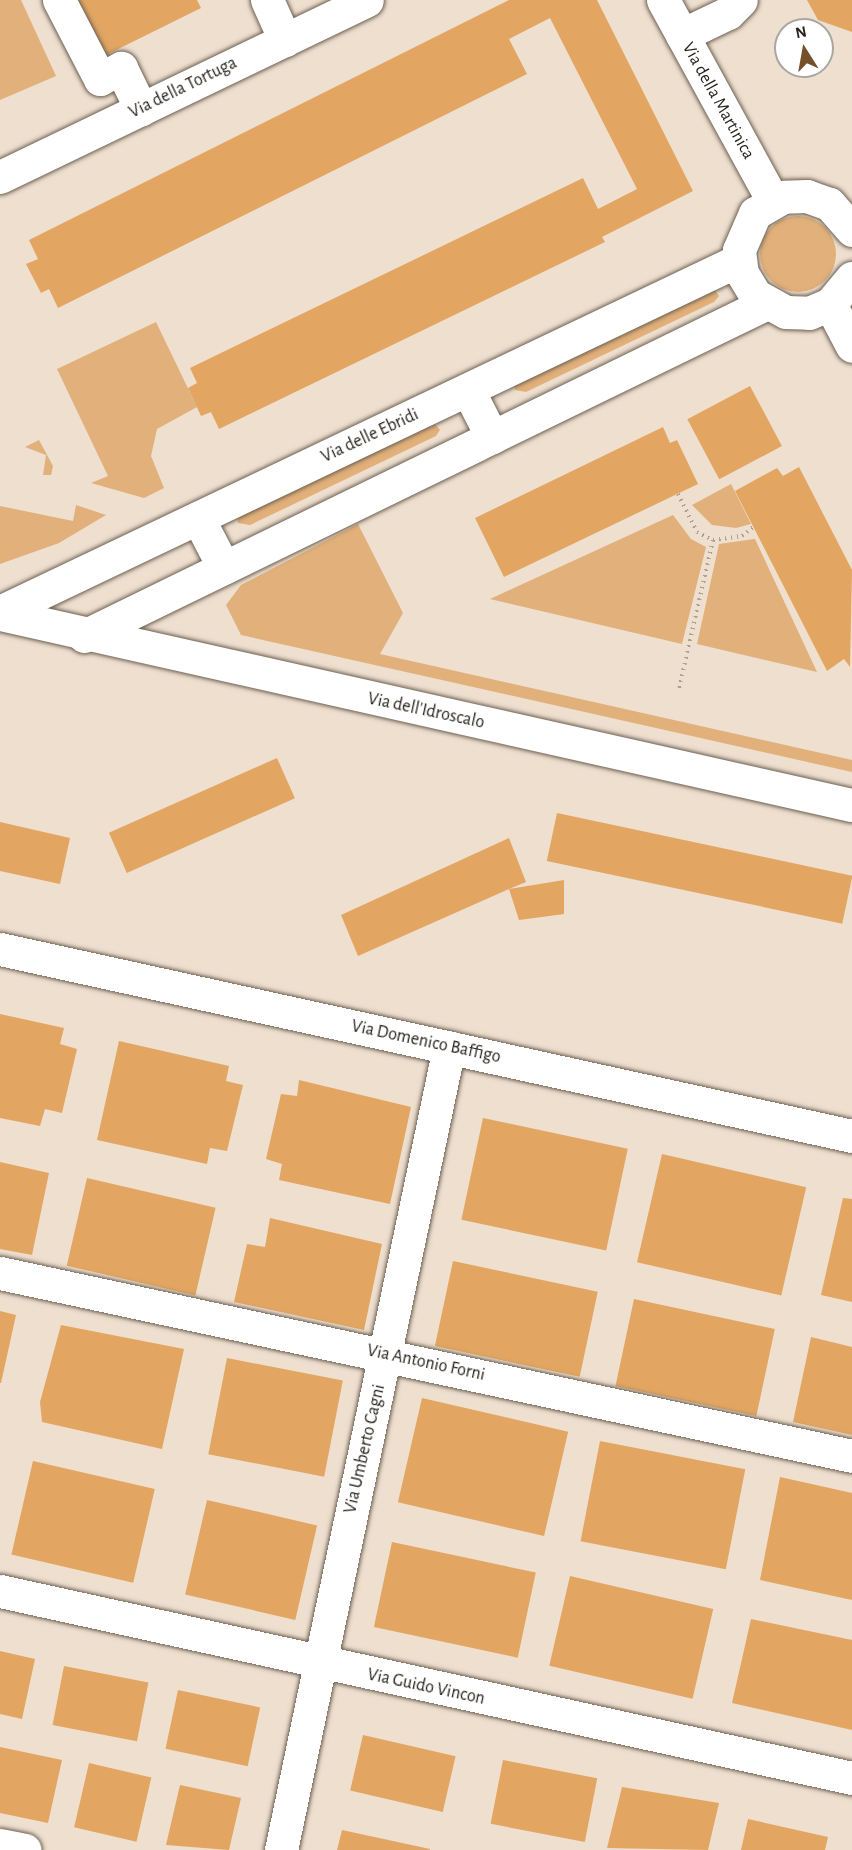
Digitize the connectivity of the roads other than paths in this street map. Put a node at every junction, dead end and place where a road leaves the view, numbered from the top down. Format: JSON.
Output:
{"nodes":[{"id":1,"x":59,"y":0,"type":"edge"},
{"id":2,"x":267,"y":0,"type":"edge"},
{"id":3,"x":663,"y":0,"type":"edge"},
{"id":4,"x":741,"y":0,"type":"edge"},
{"id":5,"x":363,"y":1,"type":"edge"},
{"id":6,"x":682,"y":35,"type":"junction"},
{"id":7,"x":285,"y":39,"type":"junction"},
{"id":8,"x":141,"y":109,"type":"junction"},
{"id":9,"x":0,"y":177,"type":"edge"},
{"id":10,"x":772,"y":201,"type":"junction"},
{"id":11,"x":847,"y":215,"type":"edge"},
{"id":12,"x":739,"y":260,"type":"junction"},
{"id":13,"x":852,"y":278,"type":"edge"},
{"id":14,"x":765,"y":304,"type":"junction"},
{"id":15,"x":830,"y":304,"type":"junction"},
{"id":16,"x":852,"y":346,"type":"edge"},
{"id":17,"x":468,"y":390,"type":"junction"},
{"id":18,"x":492,"y":437,"type":"junction"},
{"id":19,"x":198,"y":518,"type":"junction"},
{"id":20,"x":224,"y":568,"type":"junction"},
{"id":21,"x":0,"y":613,"type":"edge"},
{"id":22,"x":84,"y":636,"type":"junction"},
{"id":23,"x":852,"y":805,"type":"edge"},
{"id":24,"x":0,"y":949,"type":"edge"},
{"id":25,"x":449,"y":1047,"type":"junction"},
{"id":26,"x":852,"y":1136,"type":"edge"},
{"id":27,"x":0,"y":1273,"type":"edge"},
{"id":28,"x":386,"y":1354,"type":"junction"},
{"id":29,"x":852,"y":1456,"type":"edge"},
{"id":30,"x":0,"y":1591,"type":"edge"},
{"id":31,"x":318,"y":1663,"type":"junction"},
{"id":32,"x":852,"y":1779,"type":"edge"},
{"id":33,"x":0,"y":1845,"type":"edge"},
{"id":34,"x":25,"y":1850,"type":"edge"},
{"id":35,"x":281,"y":1850,"type":"edge"}],
"edges":[{"from":1,"to":8,"type":"street"},
{"from":2,"to":7,"type":"street"},
{"from":3,"to":6,"type":"street","name":"Via della Martinica"},
{"from":4,"to":6,"type":"street"},
{"from":5,"to":7,"type":"street","name":"Via della Tortuga"},
{"from":6,"to":10,"type":"street","name":"Via della Martinica"},
{"from":7,"to":8,"type":"street","name":"Via della Tortuga"},
{"from":8,"to":9,"type":"street","name":"Via della Tortuga"},
{"from":10,"to":11,"type":"street"},
{"from":10,"to":12,"type":"street"},
{"from":12,"to":14,"type":"street"},
{"from":12,"to":17,"type":"street","name":"Via delle Ebridi"},
{"from":13,"to":15,"type":"street"},
{"from":14,"to":15,"type":"street"},
{"from":14,"to":18,"type":"street"},
{"from":15,"to":16,"type":"street"},
{"from":17,"to":18,"type":"street"},
{"from":17,"to":19,"type":"street","name":"Via delle Ebridi"},
{"from":18,"to":20,"type":"street"},
{"from":19,"to":20,"type":"street"},
{"from":19,"to":21,"type":"street","name":"Via delle Ebridi"},
{"from":20,"to":22,"type":"street"},
{"from":21,"to":22,"type":"street","name":"Via dell'Idroscalo"},
{"from":22,"to":23,"type":"street","name":"Via dell'Idroscalo"},
{"from":24,"to":25,"type":"street","name":"Via Domenico Baffigo"},
{"from":25,"to":26,"type":"street","name":"Via Domenico Baffigo"},
{"from":25,"to":28,"type":"street","name":"Via Umberto Cagni"},
{"from":27,"to":28,"type":"street","name":"Via Antonio Forni"},
{"from":28,"to":29,"type":"street","name":"Via Antonio Forni"},
{"from":28,"to":31,"type":"street","name":"Via Umberto Cagni"},
{"from":30,"to":31,"type":"street","name":"Via Guido Vincon"},
{"from":31,"to":32,"type":"street","name":"Via Guido Vincon"},
{"from":31,"to":35,"type":"street","name":"Via Umberto Cagni"},
{"from":33,"to":34,"type":"street"}]}
